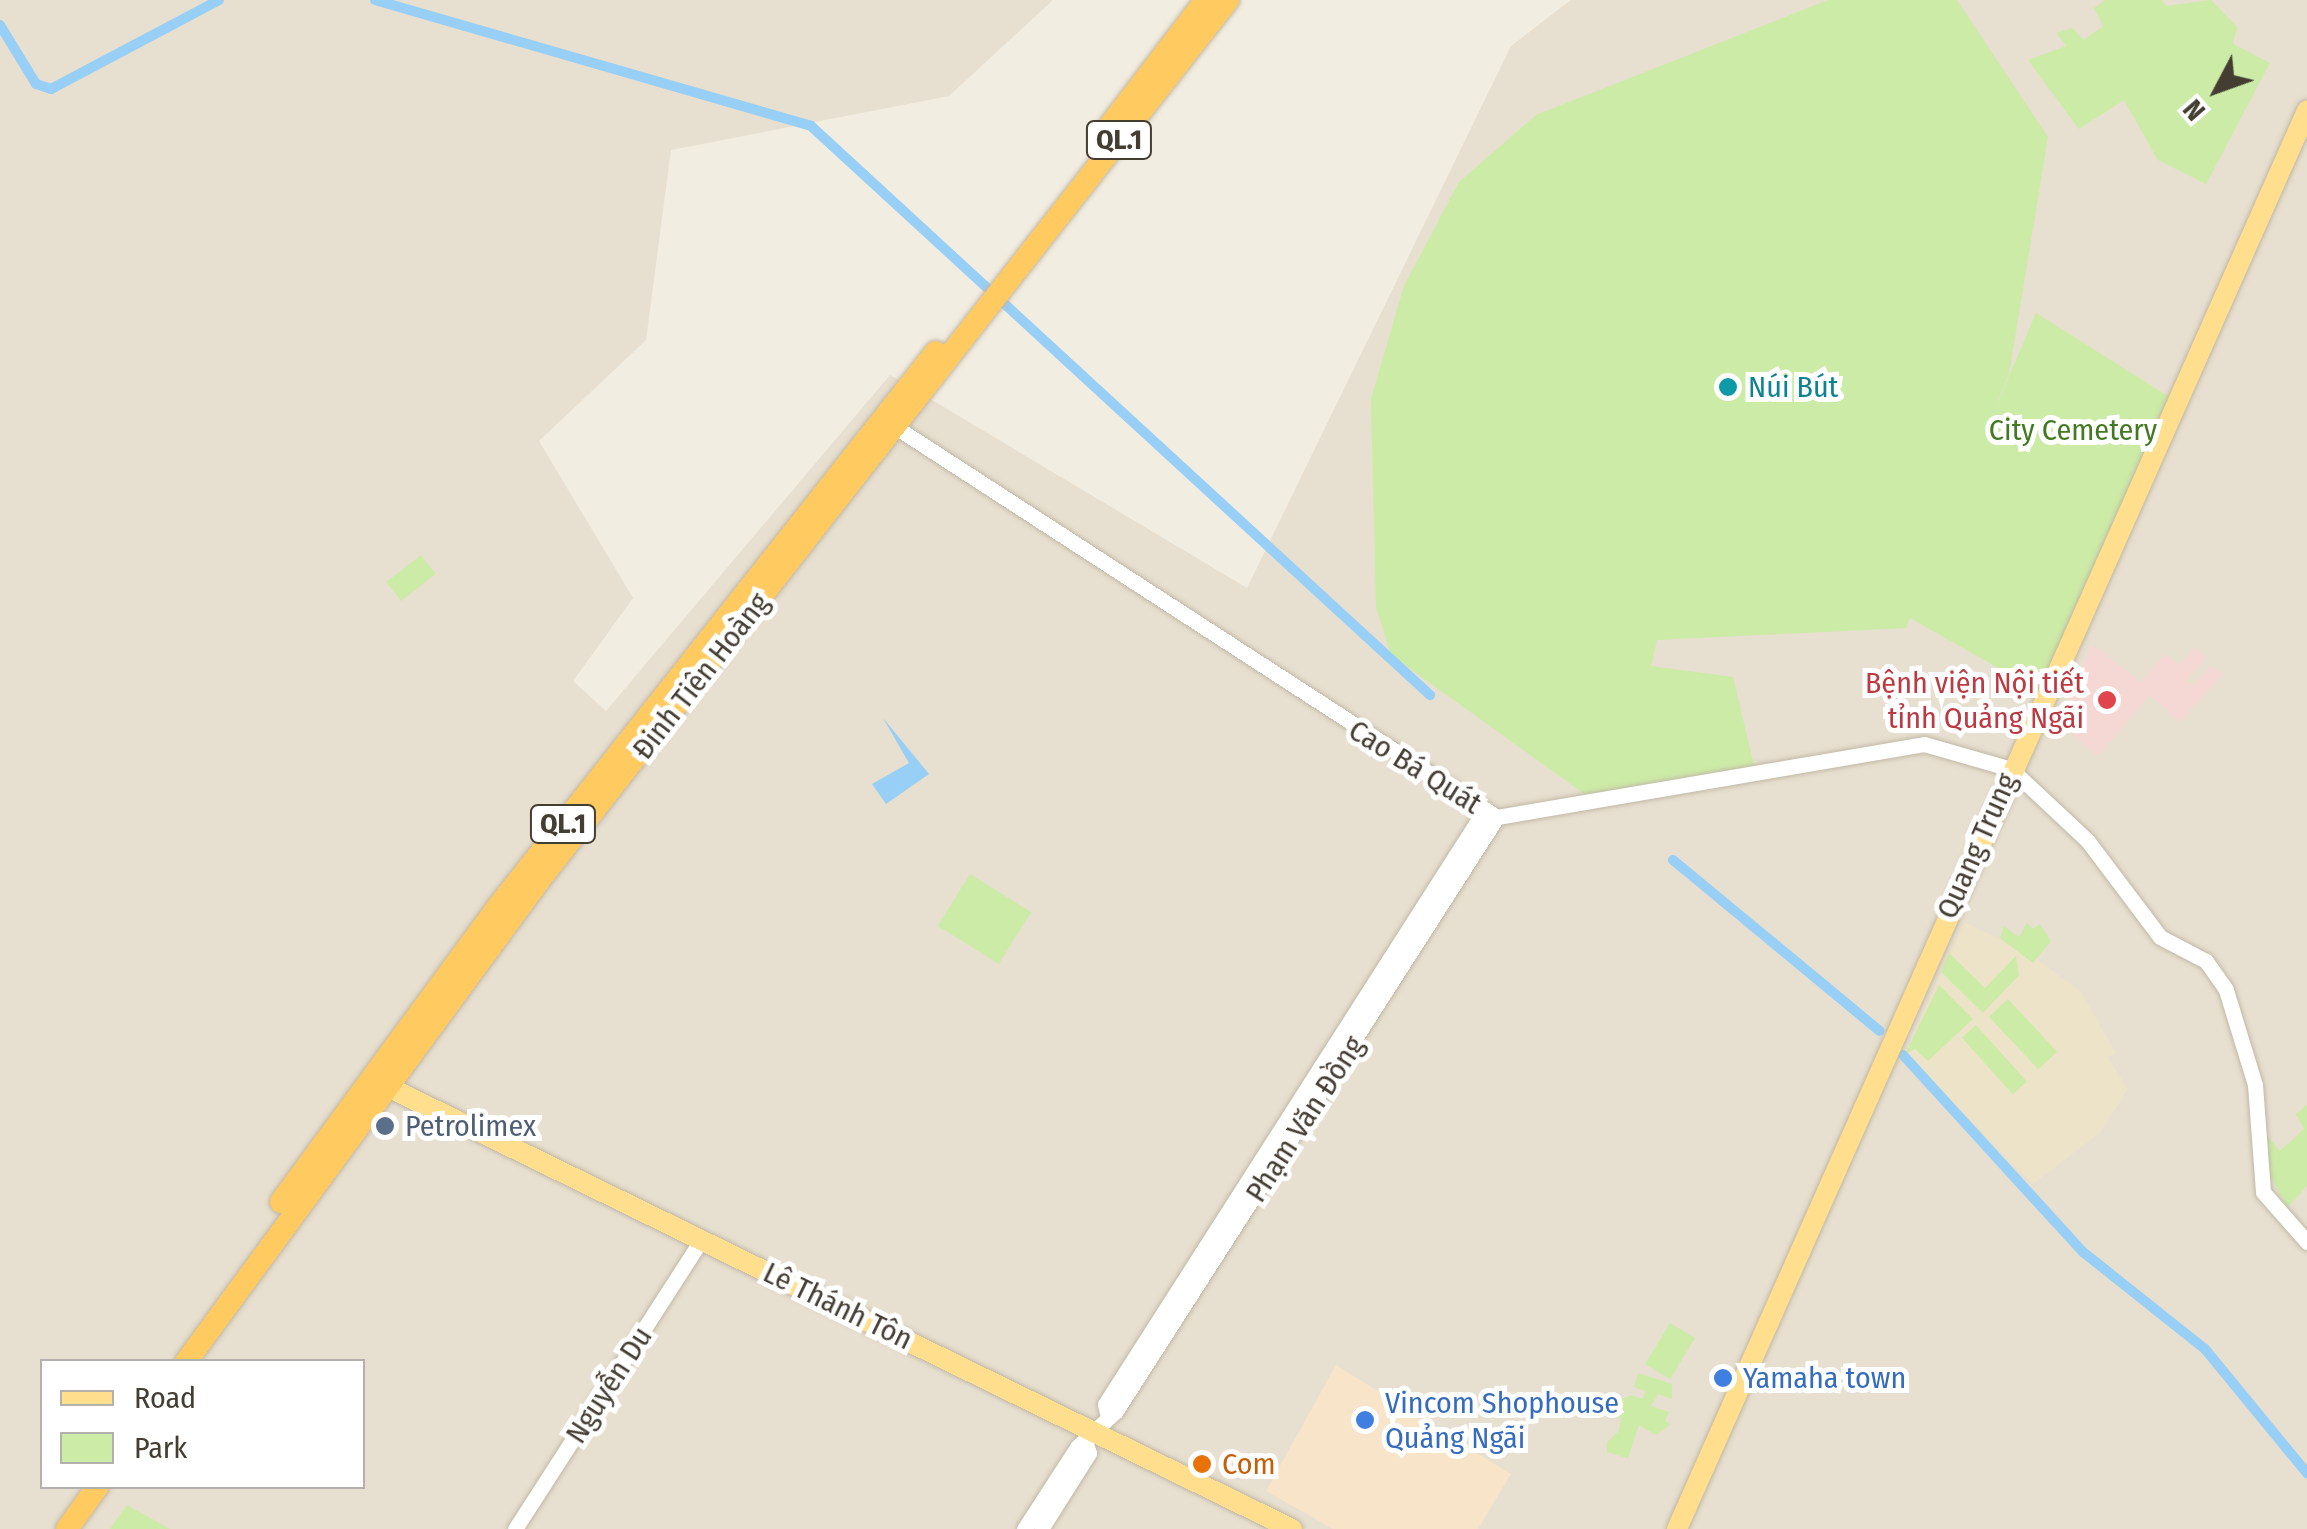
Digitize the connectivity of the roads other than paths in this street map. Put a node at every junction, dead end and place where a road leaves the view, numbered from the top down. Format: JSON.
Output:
{"nodes":[{"id":1,"x":1206,"y":0,"type":"edge"},
{"id":2,"x":1228,"y":0,"type":"edge"},
{"id":3,"x":2307,"y":111,"type":"edge"},
{"id":4,"x":1003,"y":277,"type":"junction"},
{"id":5,"x":982,"y":306,"type":"junction"},
{"id":6,"x":897,"y":428,"type":"junction"},
{"id":7,"x":677,"y":693,"type":"junction"},
{"id":8,"x":2011,"y":769,"type":"junction"},
{"id":9,"x":1490,"y":814,"type":"junction"},
{"id":10,"x":373,"y":1084,"type":"junction"},
{"id":11,"x":701,"y":1240,"type":"junction"},
{"id":12,"x":2307,"y":1242,"type":"edge"},
{"id":13,"x":171,"y":1359,"type":"edge"},
{"id":14,"x":188,"y":1359,"type":"edge"},
{"id":15,"x":1096,"y":1429,"type":"junction"},
{"id":16,"x":79,"y":1489,"type":"edge"},
{"id":17,"x":96,"y":1489,"type":"edge"},
{"id":18,"x":51,"y":1529,"type":"edge"},
{"id":19,"x":68,"y":1529,"type":"edge"},
{"id":20,"x":515,"y":1529,"type":"edge"},
{"id":21,"x":1024,"y":1529,"type":"edge"},
{"id":22,"x":1041,"y":1529,"type":"edge"},
{"id":23,"x":1292,"y":1529,"type":"edge"},
{"id":24,"x":1677,"y":1529,"type":"edge"}],
"edges":[{"from":1,"to":4,"type":"highway","name":"Đinh Tiên Hoàng","number":"QL.1"},
{"from":2,"to":4,"type":"highway","name":"Đinh Tiên Hoàng","number":"QL.1"},
{"from":3,"to":8,"type":"main road","name":"Quang Trung"},
{"from":4,"to":5,"type":"highway","name":"Đinh Tiên Hoàng","number":"QL.1"},
{"from":5,"to":6,"type":"highway","name":"Đinh Tiên Hoàng","number":"QL.1"},
{"from":5,"to":7,"type":"highway","name":"Đinh Tiên Hoàng","number":"QL.1"},
{"from":6,"to":7,"type":"highway","name":"Đinh Tiên Hoàng","number":"QL.1"},
{"from":6,"to":9,"type":"street","name":"Cao Bá Quát"},
{"from":7,"to":10,"type":"highway","name":"Đinh Tiên Hoàng","number":"QL.1"},
{"from":8,"to":9,"type":"street","name":"Cao Bá Quát"},
{"from":8,"to":12,"type":"street"},
{"from":8,"to":24,"type":"main road","name":"Quang Trung"},
{"from":9,"to":15,"type":"street","name":"Phạm Văn Đồng"},
{"from":10,"to":11,"type":"main road","name":"Lê Thánh Tôn"},
{"from":10,"to":13,"type":"highway","name":"Đinh Tiên Hoàng","number":"QL.1"},
{"from":10,"to":14,"type":"highway","name":"Đinh Tiên Hoàng","number":"QL.1"},
{"from":11,"to":15,"type":"main road","name":"Lê Thánh Tôn"},
{"from":11,"to":20,"type":"street","name":"Nguyễn Du"},
{"from":15,"to":21,"type":"street","name":"Phạm Văn Đồng"},
{"from":15,"to":22,"type":"street","name":"Phạm Văn Đồng"},
{"from":15,"to":23,"type":"main road","name":"Lê Thánh Tôn"},
{"from":16,"to":18,"type":"highway"},
{"from":17,"to":19,"type":"highway"}]}
